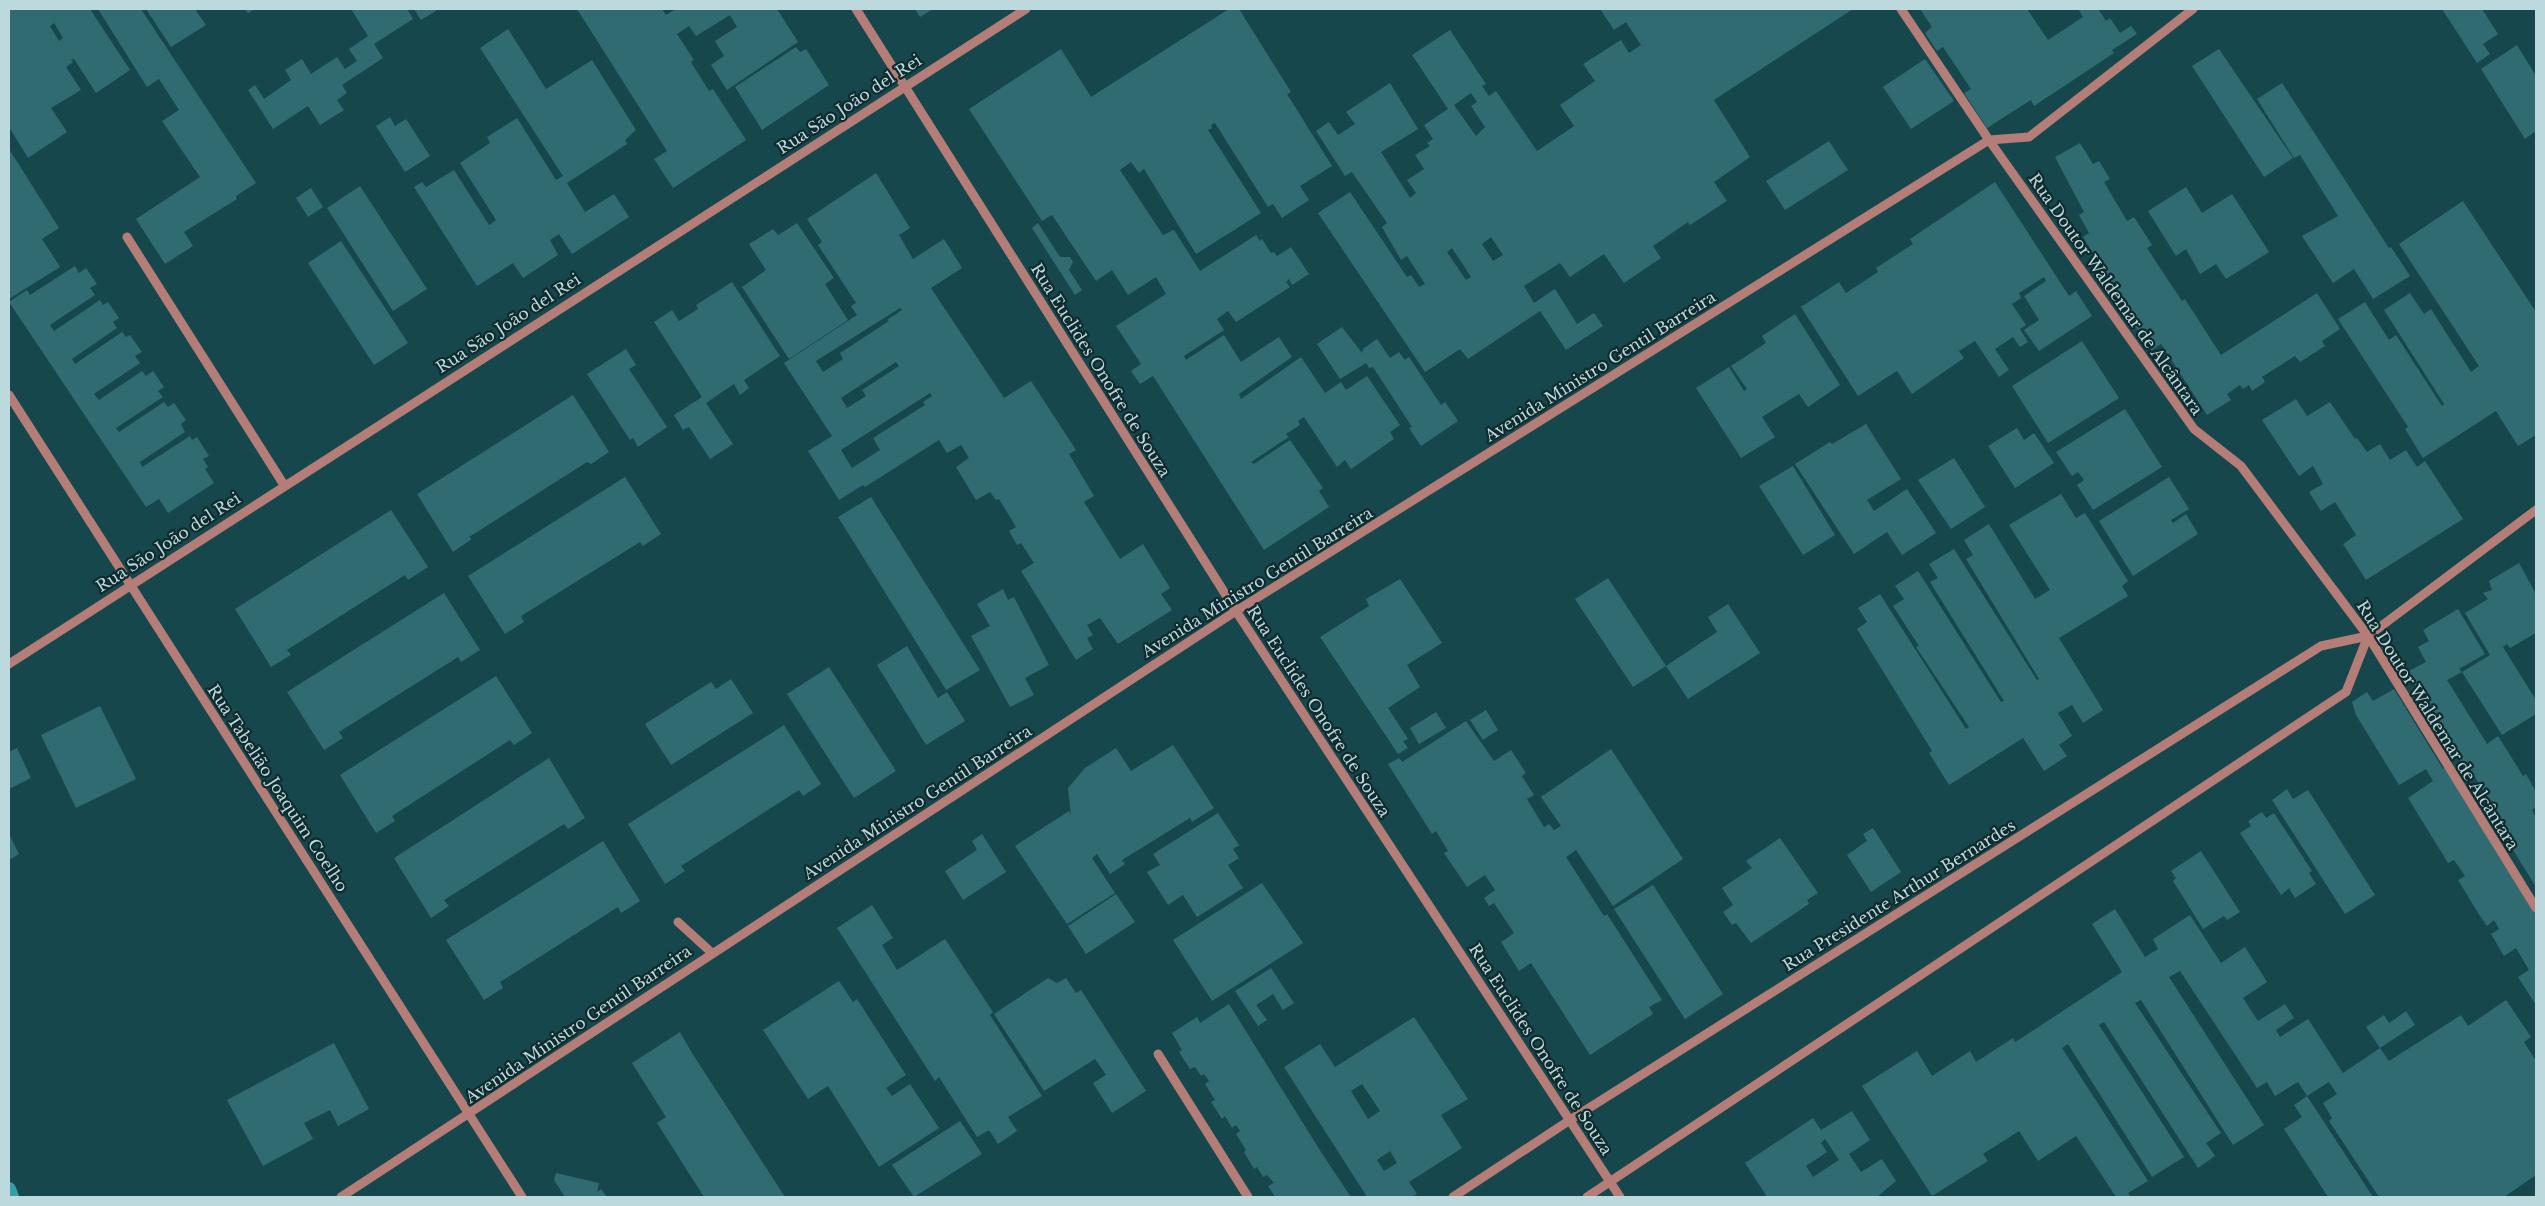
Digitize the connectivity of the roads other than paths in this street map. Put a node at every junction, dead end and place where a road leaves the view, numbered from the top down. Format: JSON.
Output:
{"nodes":[{"id":1,"x":856,"y":9,"type":"edge"},
{"id":2,"x":1026,"y":9,"type":"edge"},
{"id":3,"x":1901,"y":9,"type":"edge"},
{"id":4,"x":2193,"y":9,"type":"edge"},
{"id":5,"x":905,"y":86,"type":"junction"},
{"id":6,"x":1989,"y":140,"type":"junction"},
{"id":7,"x":127,"y":237,"type":"dead end"},
{"id":8,"x":9,"y":395,"type":"edge"},
{"id":9,"x":284,"y":485,"type":"junction"},
{"id":10,"x":2536,"y":510,"type":"edge"},
{"id":11,"x":130,"y":584,"type":"junction"},
{"id":12,"x":1236,"y":611,"type":"junction"},
{"id":13,"x":2368,"y":636,"type":"junction"},
{"id":14,"x":9,"y":664,"type":"edge"},
{"id":15,"x":2536,"y":908,"type":"edge"},
{"id":16,"x":678,"y":922,"type":"dead end"},
{"id":17,"x":712,"y":953,"type":"junction"},
{"id":18,"x":1158,"y":1054,"type":"dead end"},
{"id":19,"x":469,"y":1115,"type":"junction"},
{"id":20,"x":1570,"y":1120,"type":"junction"},
{"id":21,"x":1610,"y":1182,"type":"junction"},
{"id":22,"x":341,"y":1197,"type":"edge"},
{"id":23,"x":522,"y":1197,"type":"edge"},
{"id":24,"x":1248,"y":1197,"type":"edge"},
{"id":25,"x":1453,"y":1197,"type":"edge"},
{"id":26,"x":1587,"y":1197,"type":"edge"},
{"id":27,"x":1620,"y":1197,"type":"edge"}],
"edges":[{"from":1,"to":5,"type":"street","name":"Rua Euclides Onofre de Souza"},
{"from":2,"to":5,"type":"street","name":"Rua São João del Rei"},
{"from":3,"to":6,"type":"street","name":"Rua Doutor Waldemar de Alcântara"},
{"from":4,"to":6,"type":"street","name":"Avenida Ministro Gentil Barreira"},
{"from":5,"to":9,"type":"street","name":"Rua São João del Rei"},
{"from":5,"to":12,"type":"street","name":"Rua Euclides Onofre de Souza"},
{"from":6,"to":12,"type":"street","name":"Avenida Ministro Gentil Barreira"},
{"from":6,"to":13,"type":"street","name":"Rua Doutor Waldemar de Alcântara"},
{"from":7,"to":9,"type":"street"},
{"from":8,"to":11,"type":"street","name":"Rua Tabelião Joaquim Coelho"},
{"from":9,"to":11,"type":"street","name":"Rua São João del Rei"},
{"from":10,"to":13,"type":"street","name":"Rua Presidente Arthur Bernardes"},
{"from":11,"to":14,"type":"street","name":"Rua São João del Rei"},
{"from":11,"to":19,"type":"street","name":"Rua Tabelião Joaquim Coelho"},
{"from":12,"to":17,"type":"street","name":"Avenida Ministro Gentil Barreira"},
{"from":12,"to":20,"type":"street","name":"Rua Euclides Onofre de Souza"},
{"from":13,"to":15,"type":"street","name":"Rua Doutor Waldemar de Alcântara"},
{"from":13,"to":20,"type":"street","name":"Rua Presidente Arthur Bernardes"},
{"from":13,"to":21,"type":"street"},
{"from":16,"to":17,"type":"street"},
{"from":17,"to":19,"type":"street","name":"Avenida Ministro Gentil Barreira"},
{"from":18,"to":24,"type":"street"},
{"from":19,"to":22,"type":"street","name":"Avenida Ministro Gentil Barreira"},
{"from":19,"to":23,"type":"street","name":"Rua Tabelião Joaquim Coelho"},
{"from":20,"to":21,"type":"street","name":"Rua Euclides Onofre de Souza"},
{"from":20,"to":25,"type":"street","name":"Rua Presidente Arthur Bernardes"},
{"from":21,"to":26,"type":"street"},
{"from":21,"to":27,"type":"street","name":"Rua Euclides Onofre de Souza"}]}
